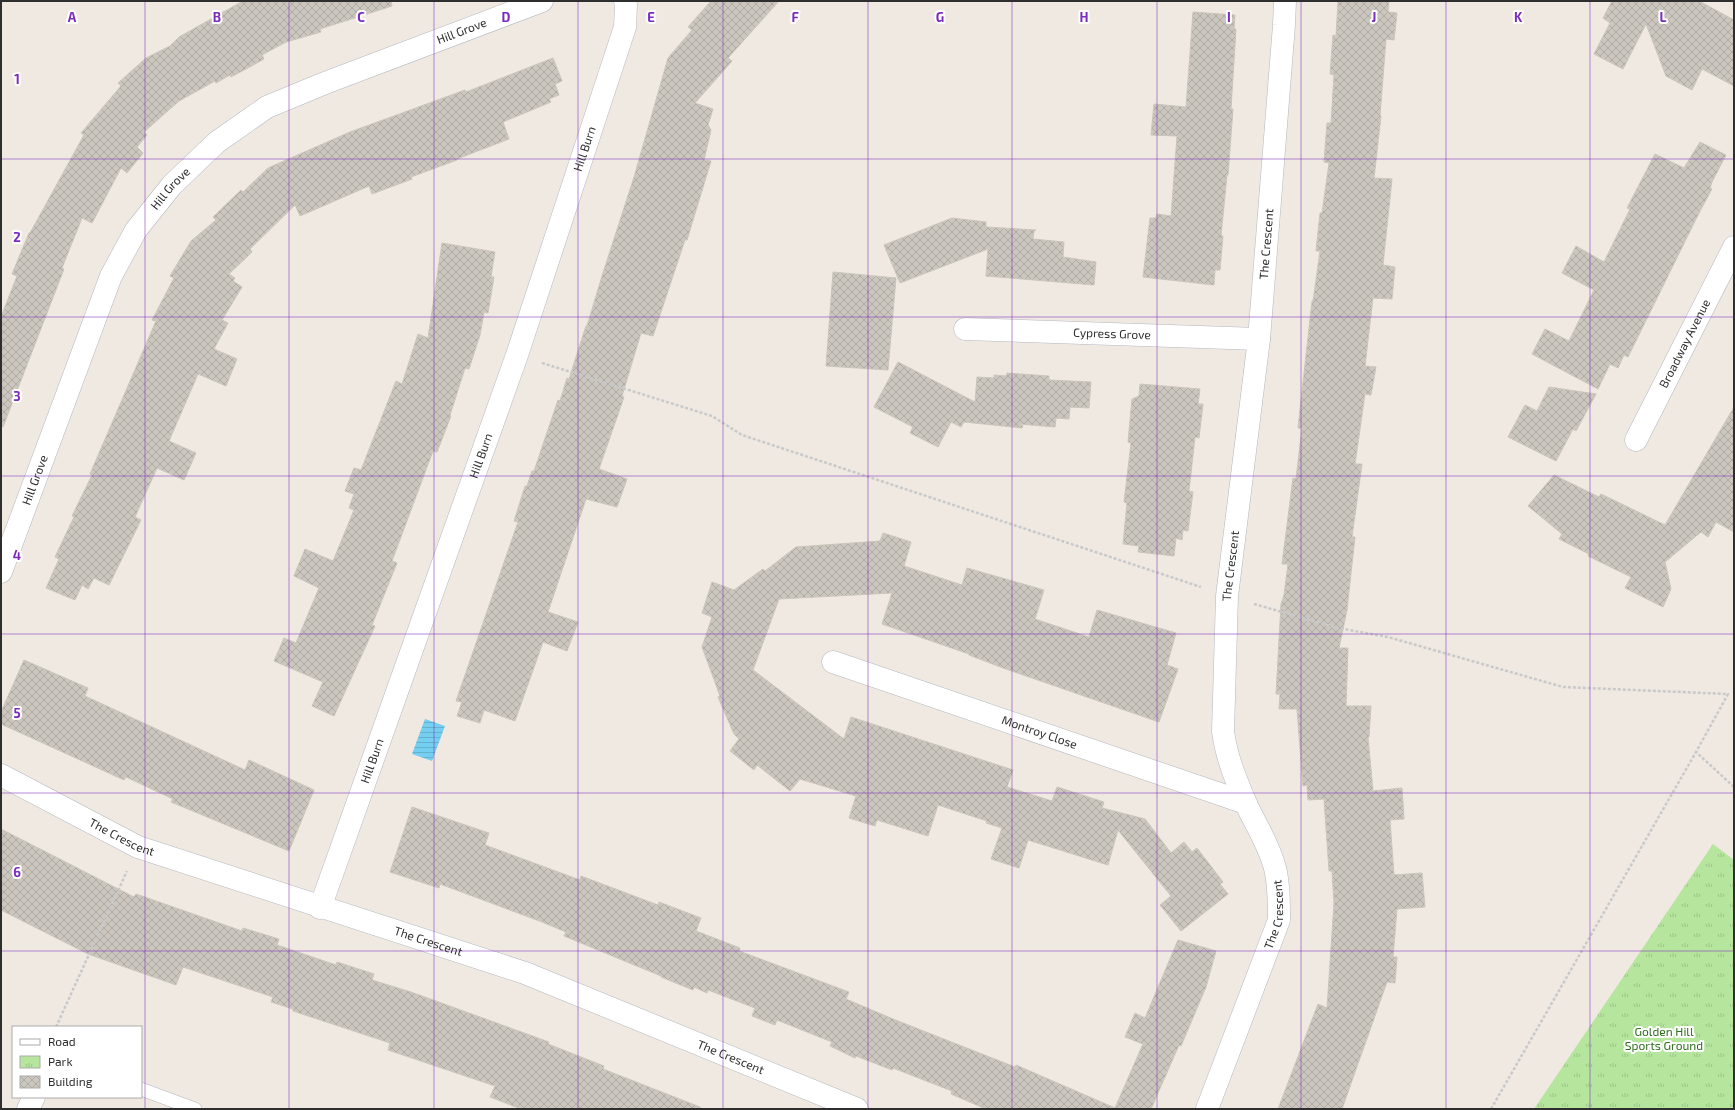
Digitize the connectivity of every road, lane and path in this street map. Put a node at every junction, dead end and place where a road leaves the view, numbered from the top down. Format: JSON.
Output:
{"nodes":[{"id":1,"x":542,"y":1,"type":"edge"},
{"id":2,"x":624,"y":1,"type":"edge"},
{"id":3,"x":1285,"y":1,"type":"edge"},
{"id":4,"x":1734,"y":246,"type":"edge"},
{"id":5,"x":965,"y":329,"type":"dead end"},
{"id":6,"x":1259,"y":339,"type":"junction"},
{"id":7,"x":517,"y":355,"type":"junction"},
{"id":8,"x":1636,"y":440,"type":"dead end"},
{"id":9,"x":1,"y":572,"type":"edge"},
{"id":10,"x":1227,"y":596,"type":"junction"},
{"id":11,"x":833,"y":662,"type":"dead end"},
{"id":12,"x":1696,"y":752,"type":"junction"},
{"id":13,"x":1,"y":775,"type":"edge"},
{"id":14,"x":1734,"y":787,"type":"edge"},
{"id":15,"x":1246,"y":803,"type":"junction"},
{"id":16,"x":138,"y":847,"type":"junction"},
{"id":17,"x":320,"y":908,"type":"junction"},
{"id":18,"x":56,"y":1026,"type":"edge"},
{"id":19,"x":142,"y":1089,"type":"edge"},
{"id":20,"x":34,"y":1098,"type":"edge"},
{"id":21,"x":28,"y":1109,"type":"edge"},
{"id":22,"x":195,"y":1109,"type":"edge"},
{"id":23,"x":857,"y":1109,"type":"edge"},
{"id":24,"x":1207,"y":1109,"type":"edge"},
{"id":25,"x":1491,"y":1109,"type":"edge"}],
"edges":[{"from":1,"to":9,"type":"street","name":"Hill Grove"},
{"from":2,"to":7,"type":"street","name":"Hill Burn"},
{"from":3,"to":6,"type":"street","name":"The Crescent"},
{"from":4,"to":8,"type":"street","name":"Broadway Avenue"},
{"from":5,"to":6,"type":"street","name":"Cypress Grove"},
{"from":6,"to":10,"type":"street","name":"The Crescent"},
{"from":7,"to":10,"type":"path"},
{"from":7,"to":17,"type":"street","name":"Hill Burn"},
{"from":10,"to":12,"type":"path"},
{"from":10,"to":15,"type":"street","name":"The Crescent"},
{"from":11,"to":15,"type":"street","name":"Montroy Close"},
{"from":12,"to":14,"type":"path"},
{"from":12,"to":25,"type":"path"},
{"from":13,"to":16,"type":"street","name":"The Crescent"},
{"from":15,"to":24,"type":"street","name":"The Crescent"},
{"from":16,"to":17,"type":"street","name":"The Crescent"},
{"from":16,"to":18,"type":"path"},
{"from":17,"to":23,"type":"street","name":"The Crescent"},
{"from":19,"to":22,"type":"lane"},
{"from":20,"to":21,"type":"street"}]}
